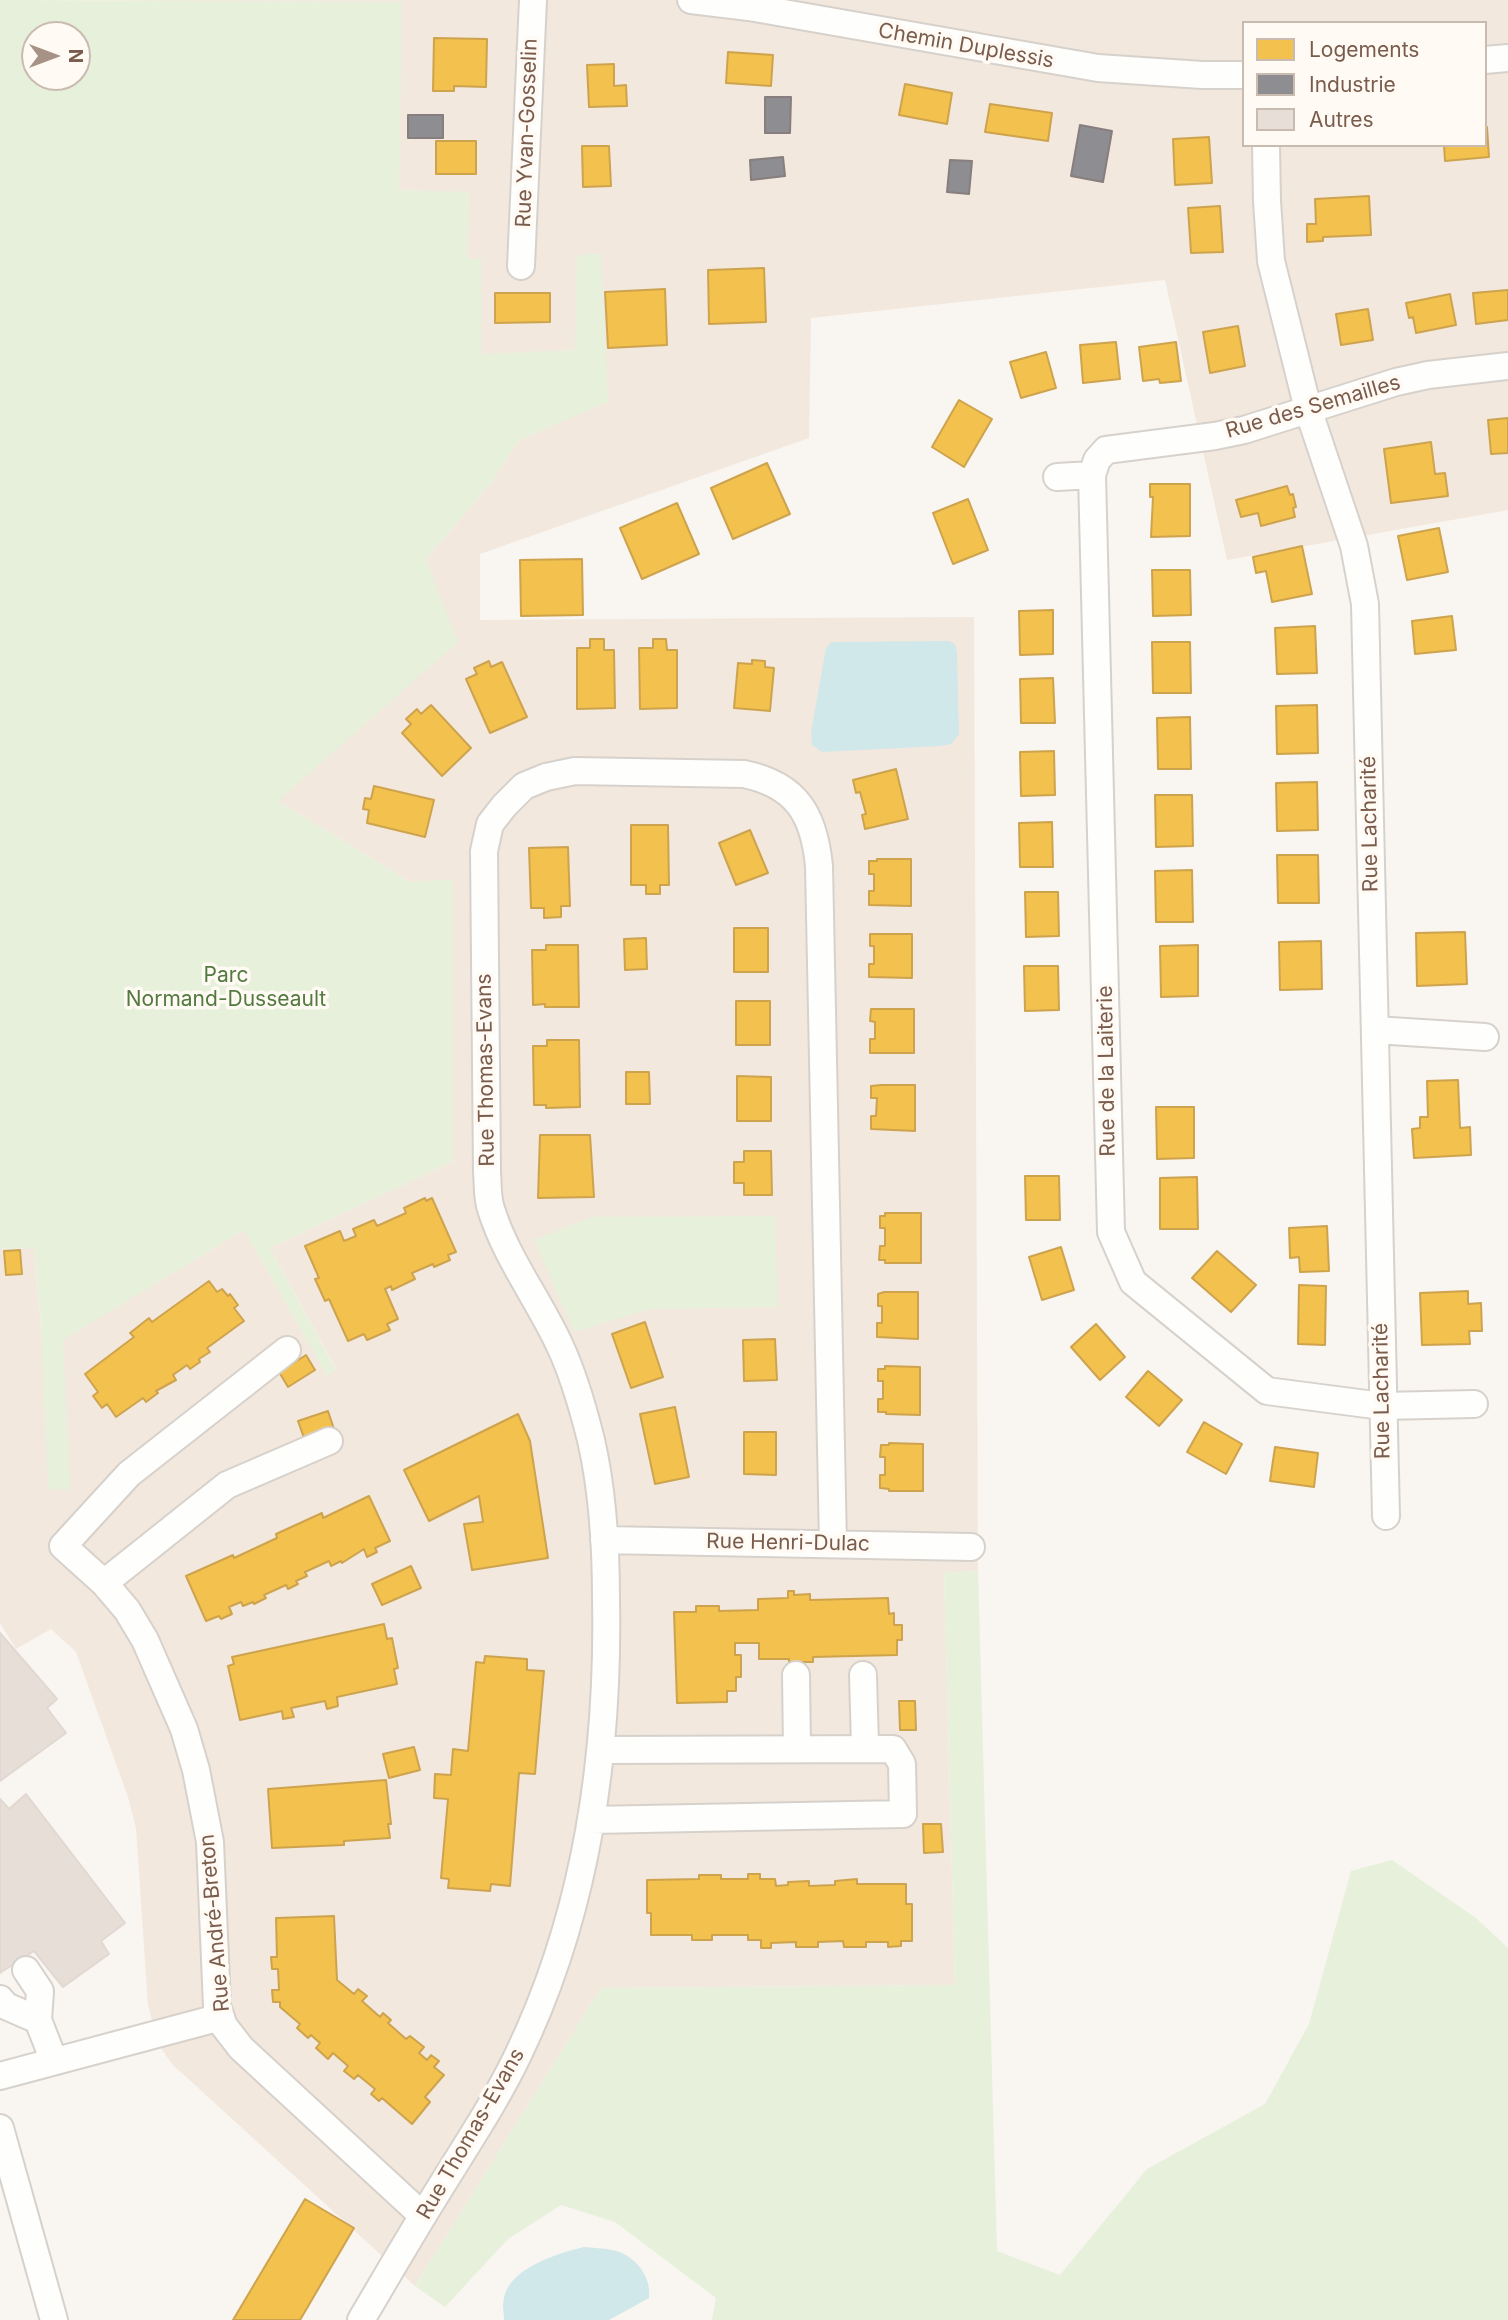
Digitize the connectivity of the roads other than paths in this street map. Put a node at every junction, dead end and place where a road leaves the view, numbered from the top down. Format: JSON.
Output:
{"nodes":[{"id":1,"x":533,"y":0,"type":"edge"},
{"id":2,"x":691,"y":0,"type":"edge"},
{"id":3,"x":1508,"y":58,"type":"edge"},
{"id":4,"x":1487,"y":60,"type":"edge"},
{"id":5,"x":1242,"y":75,"type":"edge"},
{"id":6,"x":1266,"y":147,"type":"edge"},
{"id":7,"x":521,"y":266,"type":"dead end"},
{"id":8,"x":1508,"y":366,"type":"edge"},
{"id":9,"x":1308,"y":409,"type":"junction"},
{"id":10,"x":1092,"y":475,"type":"junction"},
{"id":11,"x":1057,"y":477,"type":"dead end"},
{"id":12,"x":1375,"y":1030,"type":"junction"},
{"id":13,"x":1485,"y":1037,"type":"dead end"},
{"id":14,"x":287,"y":1350,"type":"dead end"},
{"id":15,"x":1474,"y":1404,"type":"dead end"},
{"id":16,"x":1382,"y":1406,"type":"junction"},
{"id":17,"x":329,"y":1441,"type":"dead end"},
{"id":18,"x":1386,"y":1516,"type":"dead end"},
{"id":19,"x":604,"y":1540,"type":"junction"},
{"id":20,"x":834,"y":1544,"type":"junction"},
{"id":21,"x":971,"y":1546,"type":"dead end"},
{"id":22,"x":104,"y":1583,"type":"junction"},
{"id":23,"x":796,"y":1675,"type":"dead end"},
{"id":24,"x":863,"y":1675,"type":"dead end"},
{"id":25,"x":797,"y":1748,"type":"junction"},
{"id":26,"x":865,"y":1748,"type":"junction"},
{"id":27,"x":601,"y":1750,"type":"junction"},
{"id":28,"x":590,"y":1820,"type":"junction"},
{"id":29,"x":26,"y":1970,"type":"dead end"},
{"id":30,"x":0,"y":1999,"type":"edge"},
{"id":31,"x":221,"y":2017,"type":"junction"},
{"id":32,"x":38,"y":2020,"type":"junction"},
{"id":33,"x":54,"y":2061,"type":"junction"},
{"id":34,"x":0,"y":2076,"type":"edge"},
{"id":35,"x":0,"y":2128,"type":"edge"},
{"id":36,"x":424,"y":2216,"type":"junction"},
{"id":37,"x":54,"y":2320,"type":"edge"},
{"id":38,"x":361,"y":2320,"type":"edge"}],
"edges":[{"from":1,"to":7,"type":"street","name":"Rue Yvan-Gosselin"},
{"from":2,"to":5,"type":"street","name":"Chemin Duplessis"},
{"from":3,"to":4,"type":"street"},
{"from":6,"to":9,"type":"street","name":"Rue Lacharité"},
{"from":8,"to":9,"type":"street","name":"Rue des Semailles"},
{"from":9,"to":10,"type":"street","name":"Rue des Semailles"},
{"from":9,"to":12,"type":"street","name":"Rue Lacharité"},
{"from":10,"to":11,"type":"street"},
{"from":10,"to":16,"type":"street","name":"Rue de la Laiterie"},
{"from":12,"to":13,"type":"street"},
{"from":12,"to":16,"type":"street","name":"Rue Lacharité"},
{"from":14,"to":22,"type":"street","name":"Rue André-Breton"},
{"from":15,"to":16,"type":"street","name":"Rue de la Laiterie"},
{"from":16,"to":18,"type":"street","name":"Rue Lacharité"},
{"from":17,"to":22,"type":"street"},
{"from":19,"to":20,"type":"street","name":"Rue Henri-Dulac"},
{"from":19,"to":20,"type":"street","name":"Rue Thomas-Evans"},
{"from":19,"to":27,"type":"street","name":"Rue Thomas-Evans"},
{"from":20,"to":21,"type":"street","name":"Rue Henri-Dulac"},
{"from":22,"to":31,"type":"street","name":"Rue André-Breton"},
{"from":23,"to":25,"type":"street"},
{"from":24,"to":26,"type":"street"},
{"from":25,"to":26,"type":"street"},
{"from":25,"to":27,"type":"street"},
{"from":26,"to":28,"type":"street"},
{"from":27,"to":28,"type":"street","name":"Rue Thomas-Evans"},
{"from":28,"to":36,"type":"street","name":"Rue Thomas-Evans"},
{"from":29,"to":32,"type":"street"},
{"from":30,"to":32,"type":"street"},
{"from":31,"to":33,"type":"street"},
{"from":31,"to":36,"type":"street","name":"Rue André-Breton"},
{"from":32,"to":33,"type":"street"},
{"from":33,"to":34,"type":"street"},
{"from":35,"to":37,"type":"street"},
{"from":36,"to":38,"type":"street","name":"Rue Thomas-Evans"}]}
